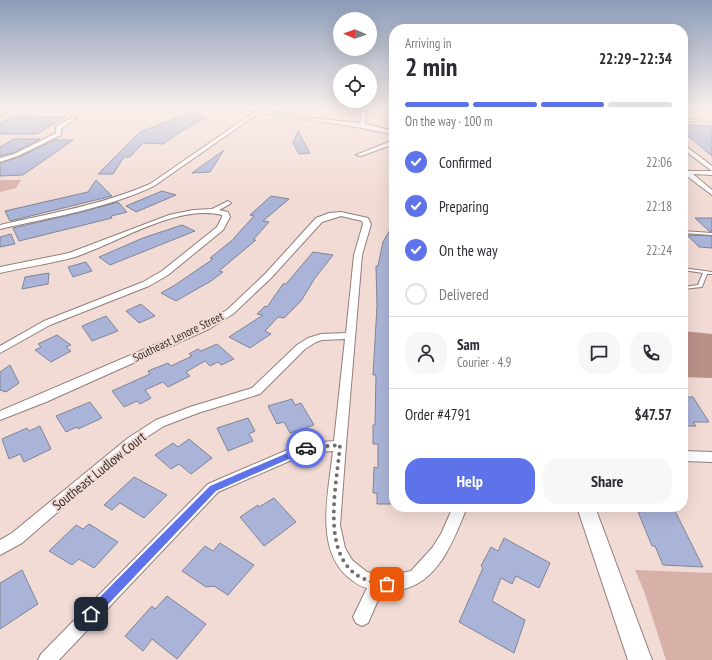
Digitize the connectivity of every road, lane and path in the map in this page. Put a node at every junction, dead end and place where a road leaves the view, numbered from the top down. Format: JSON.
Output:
{"nodes":[{"id":1,"x":46,"y":138,"type":"edge"},
{"id":2,"x":220,"y":138,"type":"edge"},
{"id":3,"x":389,"y":144,"type":"edge"},
{"id":4,"x":688,"y":150,"type":"edge"},
{"id":5,"x":359,"y":155,"type":"dead end"},
{"id":6,"x":0,"y":160,"type":"edge"},
{"id":7,"x":712,"y":169,"type":"edge"},
{"id":8,"x":688,"y":172,"type":"edge"},
{"id":9,"x":712,"y":173,"type":"edge"},
{"id":10,"x":688,"y":174,"type":"edge"},
{"id":11,"x":712,"y":193,"type":"edge"},
{"id":12,"x":228,"y":203,"type":"dead end"},
{"id":13,"x":215,"y":210,"type":"junction"},
{"id":14,"x":0,"y":228,"type":"edge"},
{"id":15,"x":688,"y":232,"type":"edge"},
{"id":16,"x":712,"y":234,"type":"edge"},
{"id":17,"x":0,"y":270,"type":"edge"},
{"id":18,"x":688,"y":270,"type":"edge"},
{"id":19,"x":705,"y":272,"type":"junction"},
{"id":20,"x":712,"y":273,"type":"edge"},
{"id":21,"x":688,"y":287,"type":"edge"},
{"id":22,"x":350,"y":336,"type":"junction"},
{"id":23,"x":0,"y":350,"type":"edge"},
{"id":24,"x":0,"y":416,"type":"edge"},
{"id":25,"x":340,"y":445,"type":"junction"},
{"id":26,"x":688,"y":456,"type":"edge"},
{"id":27,"x":712,"y":457,"type":"edge"},
{"id":28,"x":458,"y":512,"type":"edge"},
{"id":29,"x":588,"y":512,"type":"edge"},
{"id":30,"x":0,"y":548,"type":"edge"},
{"id":31,"x":376,"y":583,"type":"junction"},
{"id":32,"x":362,"y":617,"type":"dead end"},
{"id":33,"x":46,"y":660,"type":"edge"},
{"id":34,"x":640,"y":660,"type":"edge"}],
"edges":[{"from":1,"to":6,"type":"street"},
{"from":2,"to":14,"type":"street"},
{"from":3,"to":5,"type":"street"},
{"from":4,"to":7,"type":"street"},
{"from":8,"to":9,"type":"street"},
{"from":10,"to":11,"type":"street"},
{"from":12,"to":13,"type":"street"},
{"from":13,"to":17,"type":"street"},
{"from":13,"to":23,"type":"street"},
{"from":15,"to":16,"type":"lane"},
{"from":18,"to":19,"type":"lane"},
{"from":19,"to":20,"type":"lane"},
{"from":19,"to":21,"type":"lane"},
{"from":22,"to":24,"type":"street","name":"Southeast Lenore Street"},
{"from":22,"to":25,"type":"street","name":"Southeast Lenore Street"},
{"from":22,"to":30,"type":"street","name":"Southeast Ludlow Court"},
{"from":25,"to":31,"type":"street","name":"Southeast Lenore Street"},
{"from":25,"to":33,"type":"street"},
{"from":26,"to":27,"type":"street"},
{"from":28,"to":31,"type":"street","name":"Southeast Lenore Street"},
{"from":29,"to":34,"type":"street"},
{"from":31,"to":32,"type":"street"}]}
